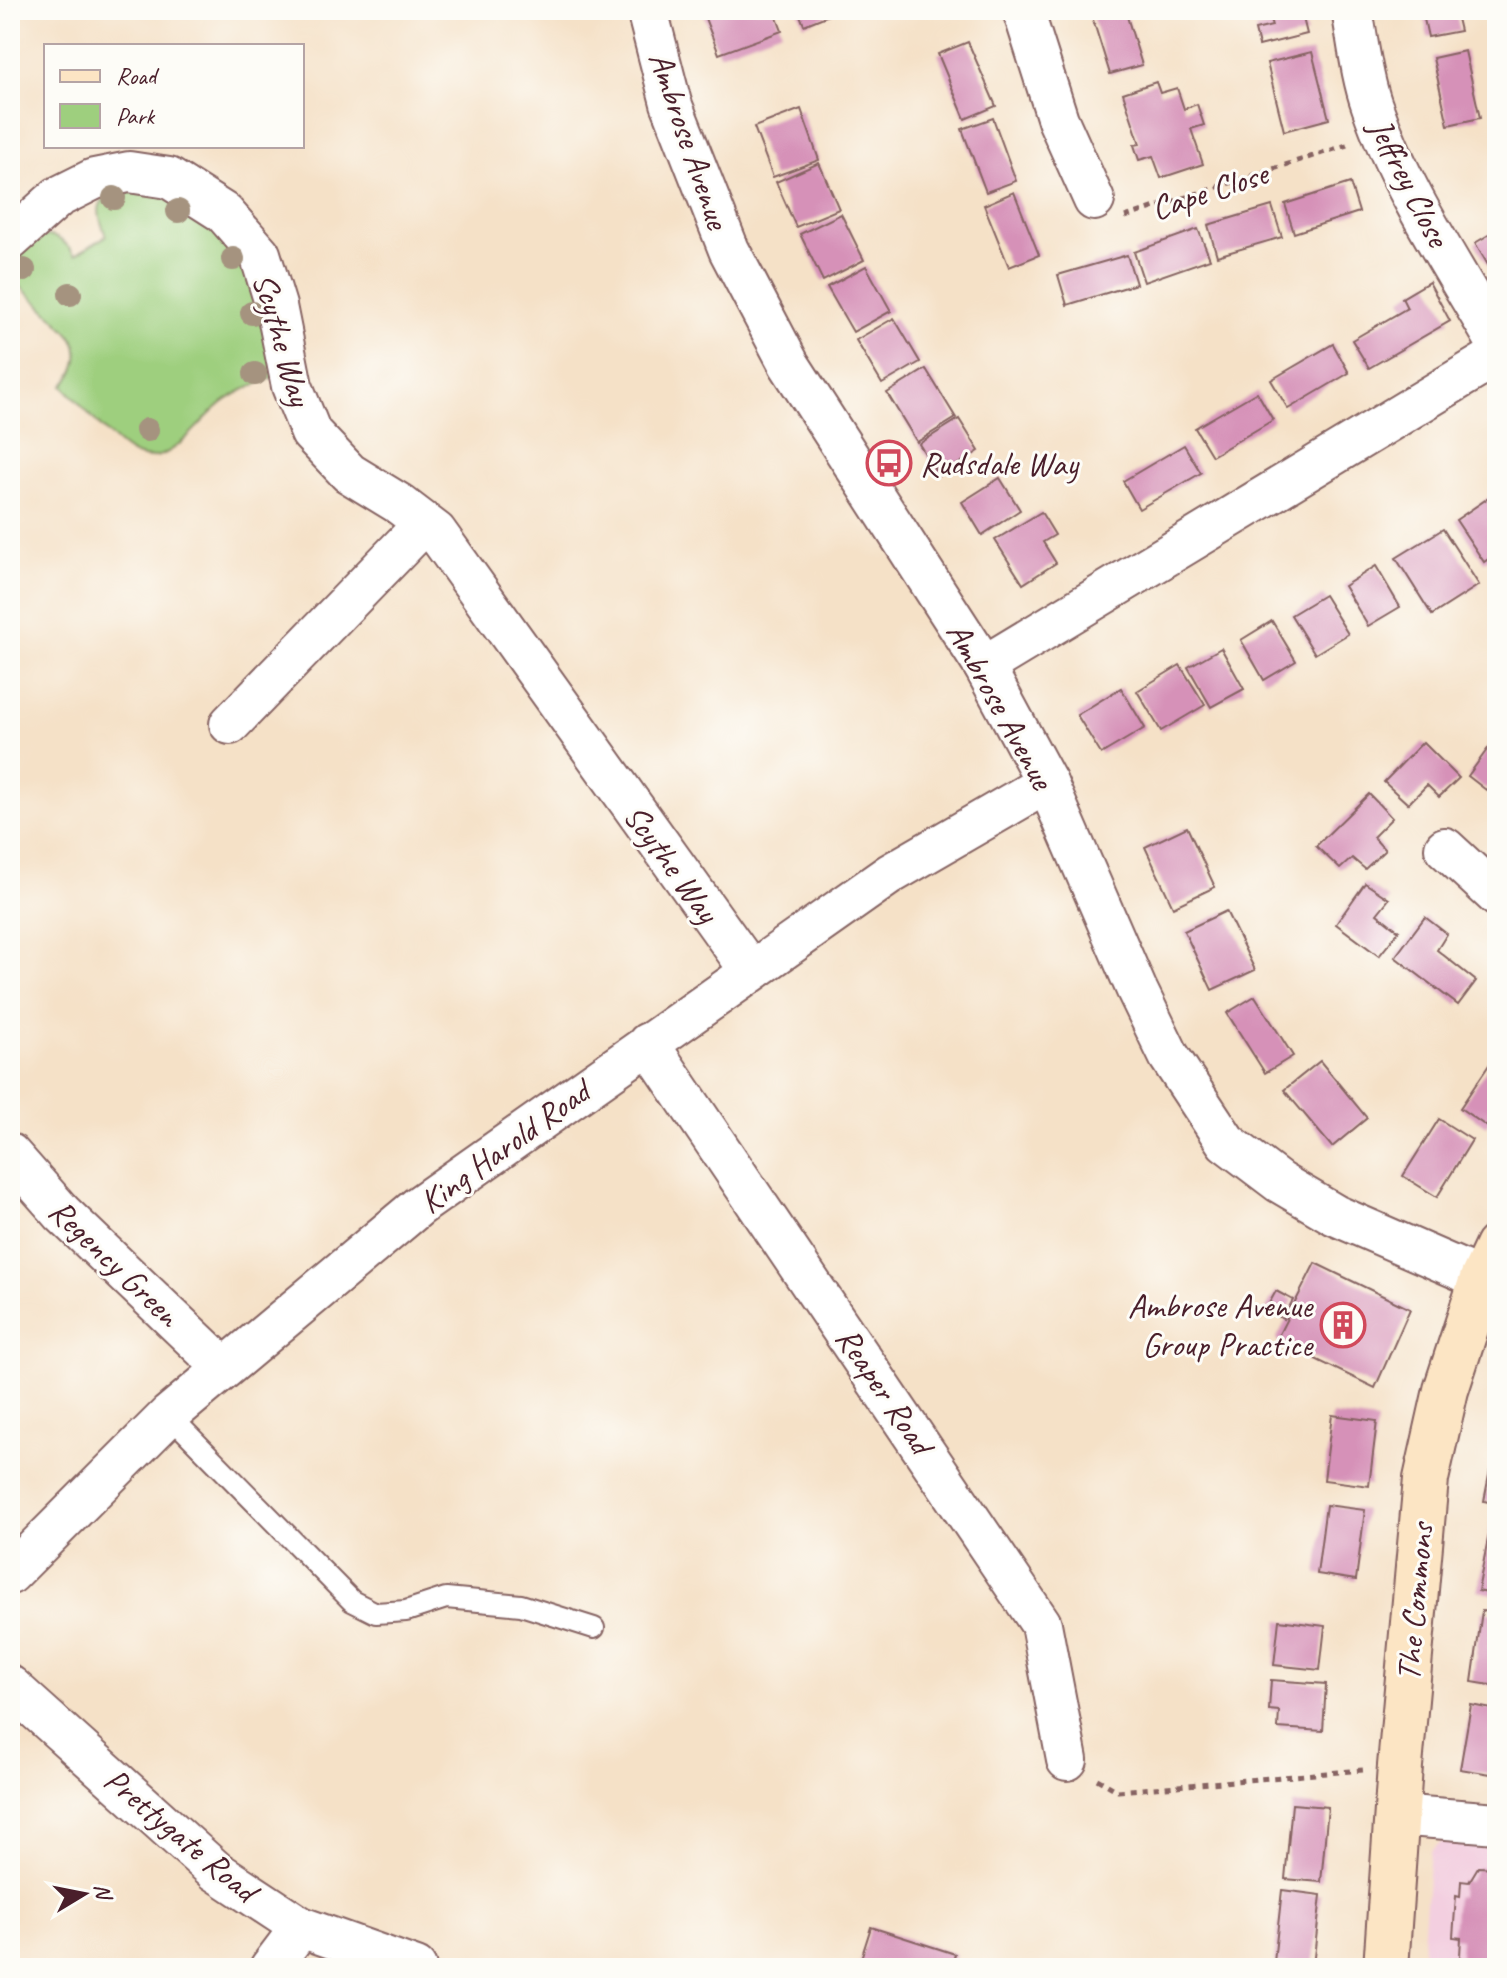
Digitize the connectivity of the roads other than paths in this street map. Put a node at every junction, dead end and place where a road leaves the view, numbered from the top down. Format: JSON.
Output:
{"nodes":[{"id":1,"x":647,"y":10,"type":"edge"},
{"id":2,"x":1023,"y":10,"type":"edge"},
{"id":3,"x":1352,"y":10,"type":"edge"},
{"id":4,"x":1094,"y":200,"type":"road end"},
{"id":5,"x":10,"y":240,"type":"edge"},
{"id":6,"x":1497,"y":343,"type":"edge"},
{"id":7,"x":1497,"y":356,"type":"edge"},
{"id":8,"x":424,"y":524,"type":"junction"},
{"id":9,"x":984,"y":666,"type":"junction"},
{"id":10,"x":230,"y":724,"type":"dead end"},
{"id":11,"x":1047,"y":783,"type":"junction"},
{"id":12,"x":1445,"y":848,"type":"dead end"},
{"id":13,"x":1497,"y":896,"type":"edge"},
{"id":14,"x":750,"y":970,"type":"junction"},
{"id":15,"x":648,"y":1043,"type":"junction"},
{"id":16,"x":10,"y":1154,"type":"edge"},
{"id":17,"x":1490,"y":1263,"type":"edge"},
{"id":18,"x":223,"y":1367,"type":"junction"},
{"id":19,"x":169,"y":1415,"type":"junction"},
{"id":20,"x":10,"y":1574,"type":"edge"},
{"id":21,"x":594,"y":1628,"type":"dead end"},
{"id":22,"x":10,"y":1686,"type":"edge"},
{"id":23,"x":1067,"y":1760,"type":"road end"},
{"id":24,"x":1396,"y":1815,"type":"junction"},
{"id":25,"x":1497,"y":1823,"type":"edge"},
{"id":26,"x":301,"y":1927,"type":"junction"},
{"id":27,"x":270,"y":1968,"type":"edge"},
{"id":28,"x":416,"y":1968,"type":"edge"},
{"id":29,"x":1386,"y":1968,"type":"edge"}],
"edges":[{"from":1,"to":9,"type":"street","name":"Ambrose Avenue"},
{"from":2,"to":4,"type":"street"},
{"from":3,"to":6,"type":"street","name":"Jeffrey Close"},
{"from":5,"to":8,"type":"street","name":"Scythe Way"},
{"from":7,"to":9,"type":"street"},
{"from":8,"to":10,"type":"street"},
{"from":8,"to":14,"type":"street","name":"Scythe Way"},
{"from":9,"to":11,"type":"street","name":"Ambrose Avenue"},
{"from":11,"to":14,"type":"street","name":"King Harold Road"},
{"from":11,"to":17,"type":"street","name":"Ambrose Avenue"},
{"from":12,"to":13,"type":"street"},
{"from":14,"to":15,"type":"street","name":"King Harold Road"},
{"from":15,"to":18,"type":"street","name":"King Harold Road"},
{"from":15,"to":23,"type":"street","name":"Reaper Road"},
{"from":16,"to":18,"type":"street","name":"Regency Green"},
{"from":17,"to":24,"type":"street","name":"The Commons"},
{"from":18,"to":19,"type":"street","name":"King Harold Road"},
{"from":19,"to":20,"type":"street","name":"King Harold Road"},
{"from":19,"to":21,"type":"lane"},
{"from":22,"to":26,"type":"street","name":"Prettygate Road"},
{"from":24,"to":25,"type":"street"},
{"from":24,"to":29,"type":"street","name":"The Commons"},
{"from":26,"to":27,"type":"street"},
{"from":26,"to":28,"type":"street","name":"Prettygate Road"}]}
